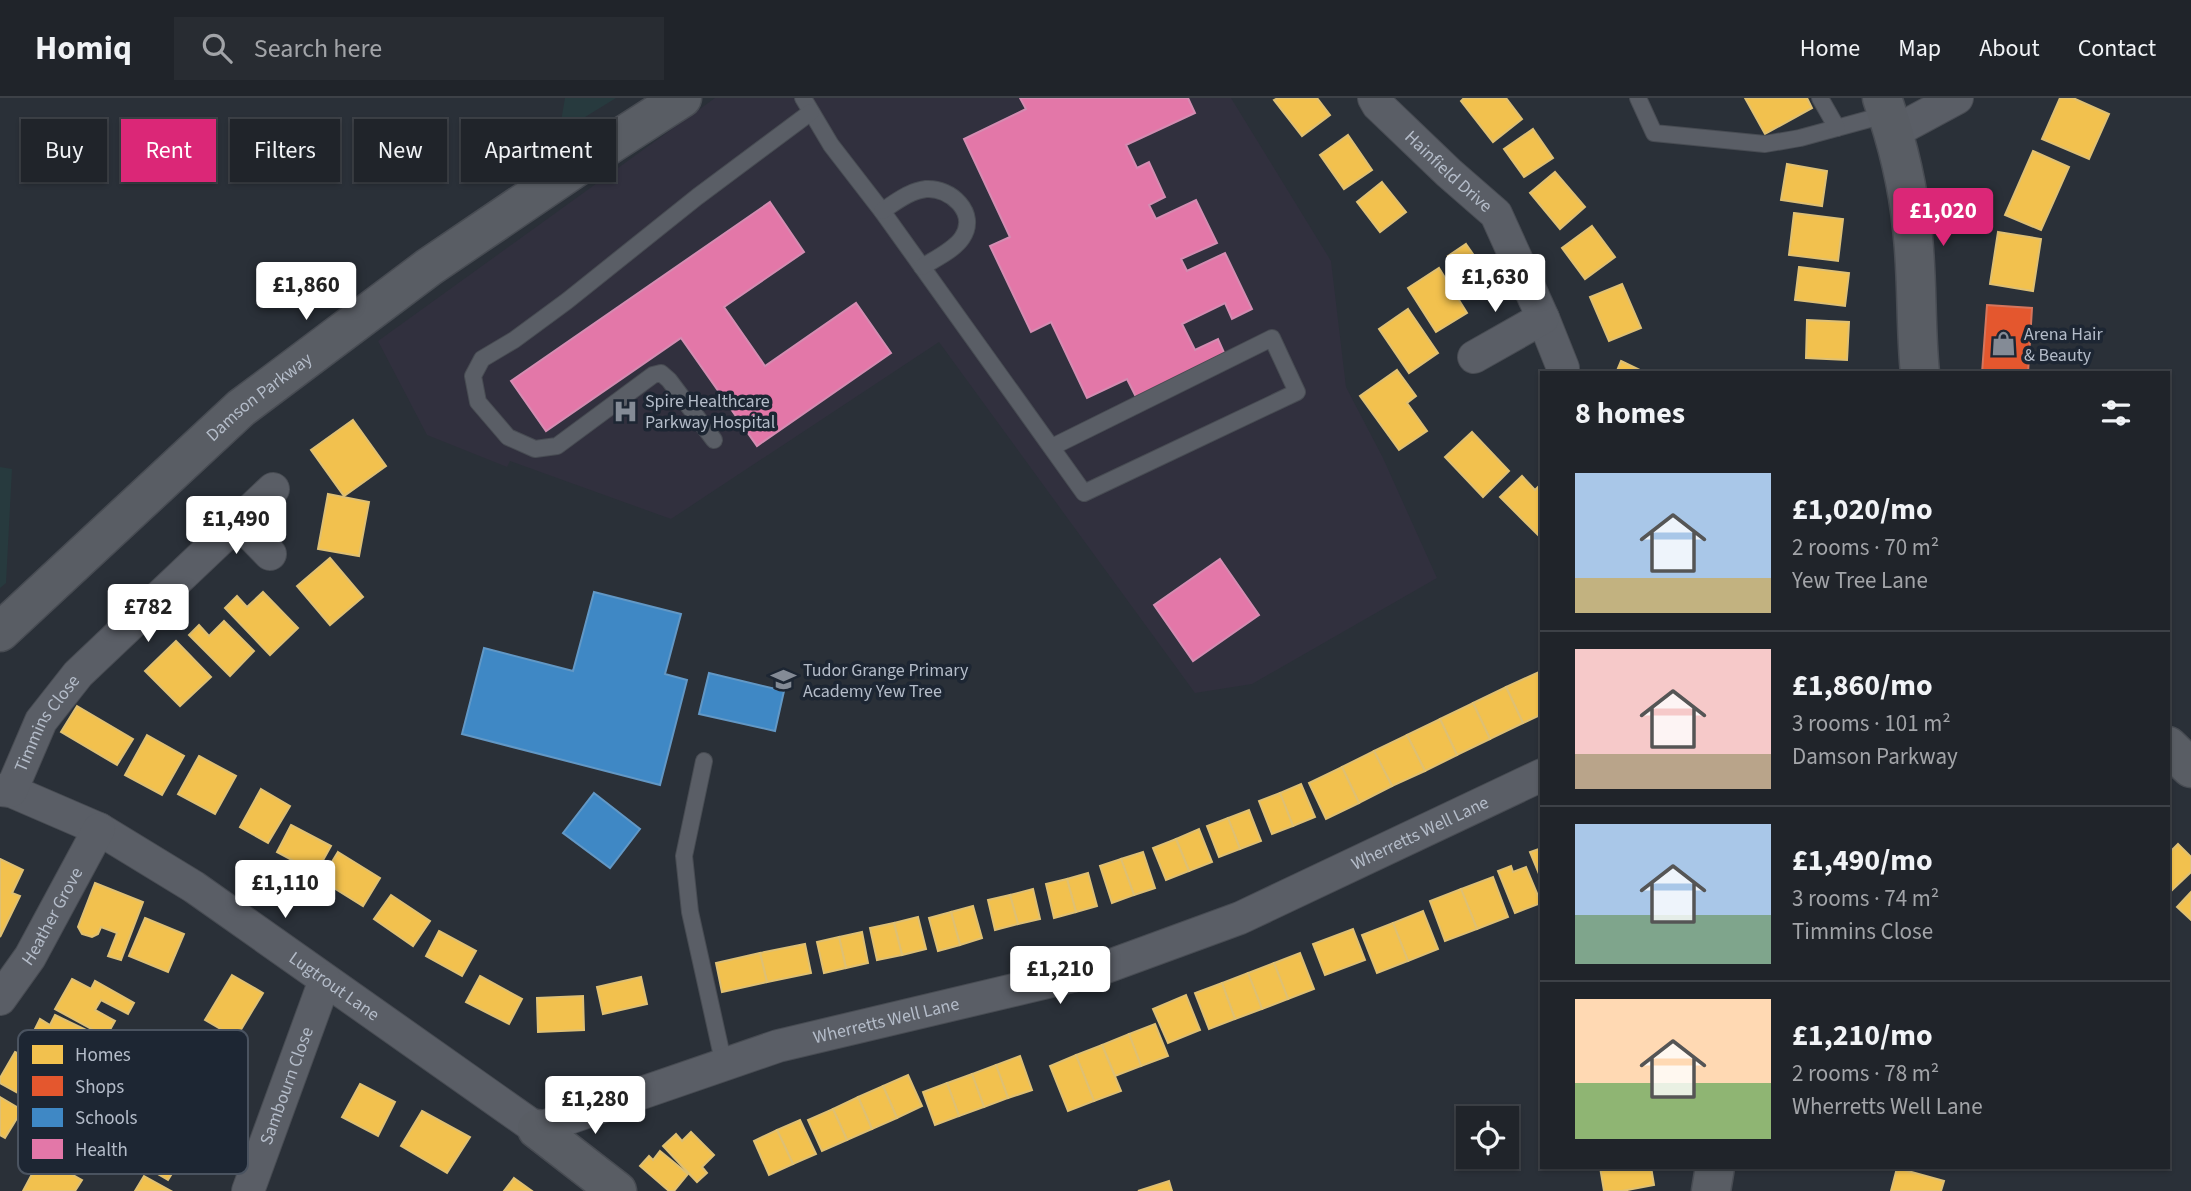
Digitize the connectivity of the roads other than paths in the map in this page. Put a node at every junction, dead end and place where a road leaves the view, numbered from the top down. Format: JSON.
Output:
{"nodes":[{"id":1,"x":682,"y":98,"type":"edge"},
{"id":2,"x":1374,"y":98,"type":"edge"},
{"id":3,"x":1638,"y":98,"type":"edge"},
{"id":4,"x":1820,"y":98,"type":"edge"},
{"id":5,"x":1957,"y":98,"type":"edge"},
{"id":6,"x":807,"y":105,"type":"edge"},
{"id":7,"x":1888,"y":115,"type":"edge"},
{"id":8,"x":1837,"y":128,"type":"junction"},
{"id":9,"x":883,"y":211,"type":"junction"},
{"id":10,"x":922,"y":267,"type":"junction"},
{"id":11,"x":1543,"y":318,"type":"junction"},
{"id":12,"x":1474,"y":357,"type":"dead end"},
{"id":13,"x":1563,"y":368,"type":"dead end"},
{"id":14,"x":1920,"y":371,"type":"edge"},
{"id":15,"x":714,"y":440,"type":"dead end"},
{"id":16,"x":1052,"y":447,"type":"junction"},
{"id":17,"x":273,"y":489,"type":"dead end"},
{"id":18,"x":238,"y":521,"type":"junction"},
{"id":19,"x":270,"y":554,"type":"dead end"},
{"id":20,"x":0,"y":632,"type":"edge"},
{"id":21,"x":2170,"y":748,"type":"edge"},
{"id":22,"x":704,"y":761,"type":"dead end"},
{"id":23,"x":2191,"y":768,"type":"edge"},
{"id":24,"x":1540,"y":776,"type":"edge"},
{"id":25,"x":6,"y":791,"type":"edge"},
{"id":26,"x":99,"y":830,"type":"junction"},
{"id":27,"x":326,"y":980,"type":"junction"},
{"id":28,"x":0,"y":999,"type":"edge"},
{"id":29,"x":724,"y":1065,"type":"junction"},
{"id":30,"x":537,"y":1129,"type":"junction"},
{"id":31,"x":1715,"y":1169,"type":"edge"},
{"id":32,"x":248,"y":1191,"type":"edge"},
{"id":33,"x":617,"y":1191,"type":"edge"},
{"id":34,"x":1710,"y":1191,"type":"edge"}],
"edges":[{"from":1,"to":20,"type":"street","name":"Damson Parkway"},
{"from":2,"to":11,"type":"street","name":"Hainfield Drive"},
{"from":3,"to":8,"type":"lane"},
{"from":4,"to":8,"type":"lane"},
{"from":5,"to":7,"type":"street"},
{"from":6,"to":9,"type":"lane"},
{"from":6,"to":15,"type":"lane"},
{"from":7,"to":8,"type":"lane"},
{"from":7,"to":14,"type":"street"},
{"from":9,"to":10,"type":"lane"},
{"from":9,"to":10,"type":"lane"},
{"from":10,"to":16,"type":"lane"},
{"from":11,"to":12,"type":"street"},
{"from":11,"to":13,"type":"street","name":"Hainfield Drive"},
{"from":16,"to":16,"type":"lane"},
{"from":17,"to":18,"type":"street","name":"Timmins Close"},
{"from":18,"to":19,"type":"street"},
{"from":18,"to":25,"type":"street","name":"Timmins Close"},
{"from":21,"to":23,"type":"street"},
{"from":22,"to":29,"type":"lane"},
{"from":24,"to":29,"type":"street","name":"Wherretts Well Lane"},
{"from":25,"to":26,"type":"street","name":"Lugtrout Lane"},
{"from":26,"to":27,"type":"street","name":"Lugtrout Lane"},
{"from":26,"to":28,"type":"street","name":"Heather Grove"},
{"from":27,"to":30,"type":"street","name":"Lugtrout Lane"},
{"from":27,"to":32,"type":"street","name":"Sambourn Close"},
{"from":29,"to":30,"type":"street","name":"Wherretts Well Lane"},
{"from":30,"to":33,"type":"street","name":"Lugtrout Lane"},
{"from":31,"to":34,"type":"street"}]}
